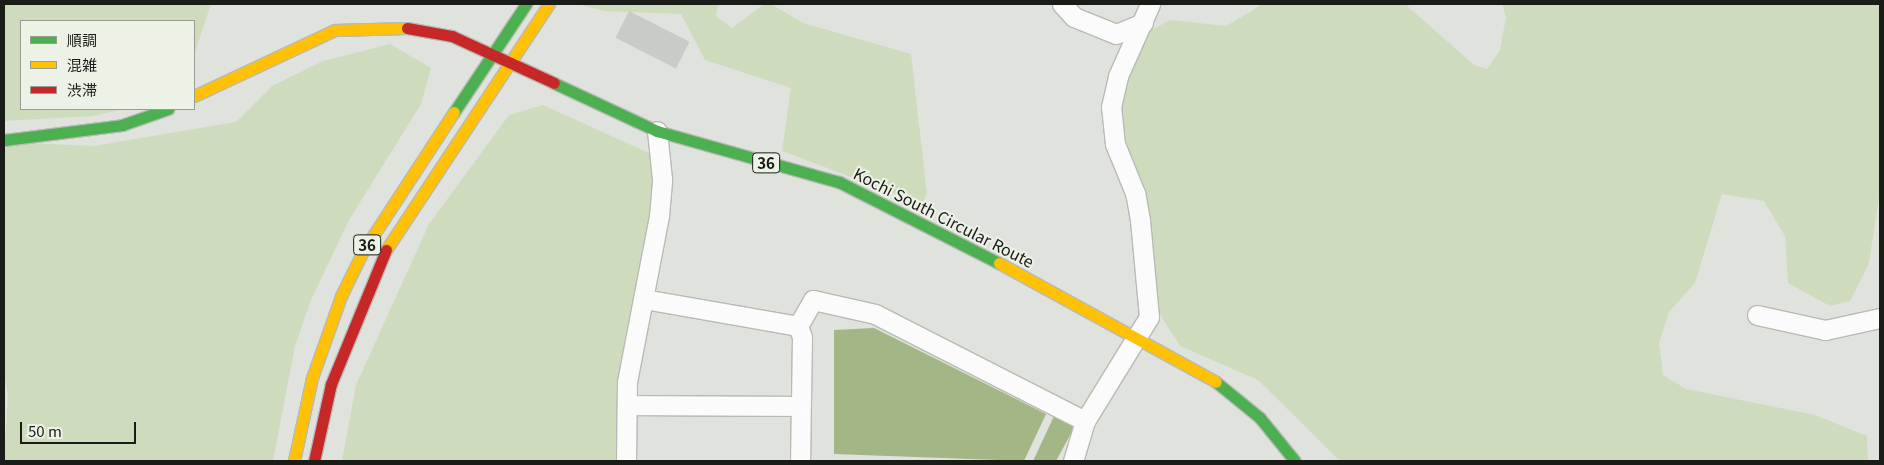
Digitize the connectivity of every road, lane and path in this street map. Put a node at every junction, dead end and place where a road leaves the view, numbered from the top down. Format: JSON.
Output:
{"nodes":[{"id":1,"x":549,"y":4,"type":"edge"},
{"id":2,"x":1062,"y":4,"type":"edge"},
{"id":3,"x":1150,"y":4,"type":"edge"},
{"id":4,"x":523,"y":6,"type":"edge"},
{"id":5,"x":1143,"y":23,"type":"junction"},
{"id":6,"x":491,"y":52,"type":"junction"},
{"id":7,"x":512,"y":60,"type":"junction"},
{"id":8,"x":195,"y":96,"type":"edge"},
{"id":9,"x":165,"y":110,"type":"edge"},
{"id":10,"x":656,"y":131,"type":"junction"},
{"id":11,"x":4,"y":140,"type":"edge"},
{"id":12,"x":644,"y":299,"type":"junction"},
{"id":13,"x":1756,"y":315,"type":"dead end"},
{"id":14,"x":1880,"y":318,"type":"edge"},
{"id":15,"x":798,"y":326,"type":"junction"},
{"id":16,"x":1137,"y":336,"type":"junction"},
{"id":17,"x":627,"y":405,"type":"junction"},
{"id":18,"x":800,"y":406,"type":"junction"},
{"id":19,"x":1085,"y":421,"type":"junction"},
{"id":20,"x":294,"y":461,"type":"edge"},
{"id":21,"x":314,"y":461,"type":"edge"},
{"id":22,"x":626,"y":461,"type":"edge"},
{"id":23,"x":800,"y":461,"type":"edge"},
{"id":24,"x":1074,"y":461,"type":"edge"},
{"id":25,"x":1295,"y":461,"type":"edge"}],
"edges":[{"from":1,"to":7,"type":"main road","number":"36"},
{"from":2,"to":5,"type":"street"},
{"from":3,"to":5,"type":"street"},
{"from":4,"to":6,"type":"main road","number":"36"},
{"from":5,"to":16,"type":"street"},
{"from":6,"to":7,"type":"main road","name":"Kochi South Circular Route","number":"36"},
{"from":6,"to":8,"type":"main road","name":"Kochi South Circular Route","number":"36"},
{"from":6,"to":20,"type":"main road","number":"36"},
{"from":7,"to":10,"type":"main road","name":"Kochi South Circular Route","number":"36"},
{"from":7,"to":21,"type":"main road","number":"36"},
{"from":9,"to":11,"type":"main road"},
{"from":10,"to":12,"type":"street"},
{"from":10,"to":16,"type":"main road","name":"Kochi South Circular Route","number":"36"},
{"from":12,"to":15,"type":"street"},
{"from":12,"to":17,"type":"street"},
{"from":13,"to":14,"type":"street"},
{"from":15,"to":18,"type":"street"},
{"from":15,"to":19,"type":"street"},
{"from":16,"to":19,"type":"street"},
{"from":16,"to":25,"type":"main road","name":"Kochi South Circular Route","number":"36"},
{"from":17,"to":18,"type":"street"},
{"from":17,"to":22,"type":"street"},
{"from":18,"to":23,"type":"street"},
{"from":19,"to":24,"type":"street"}]}
